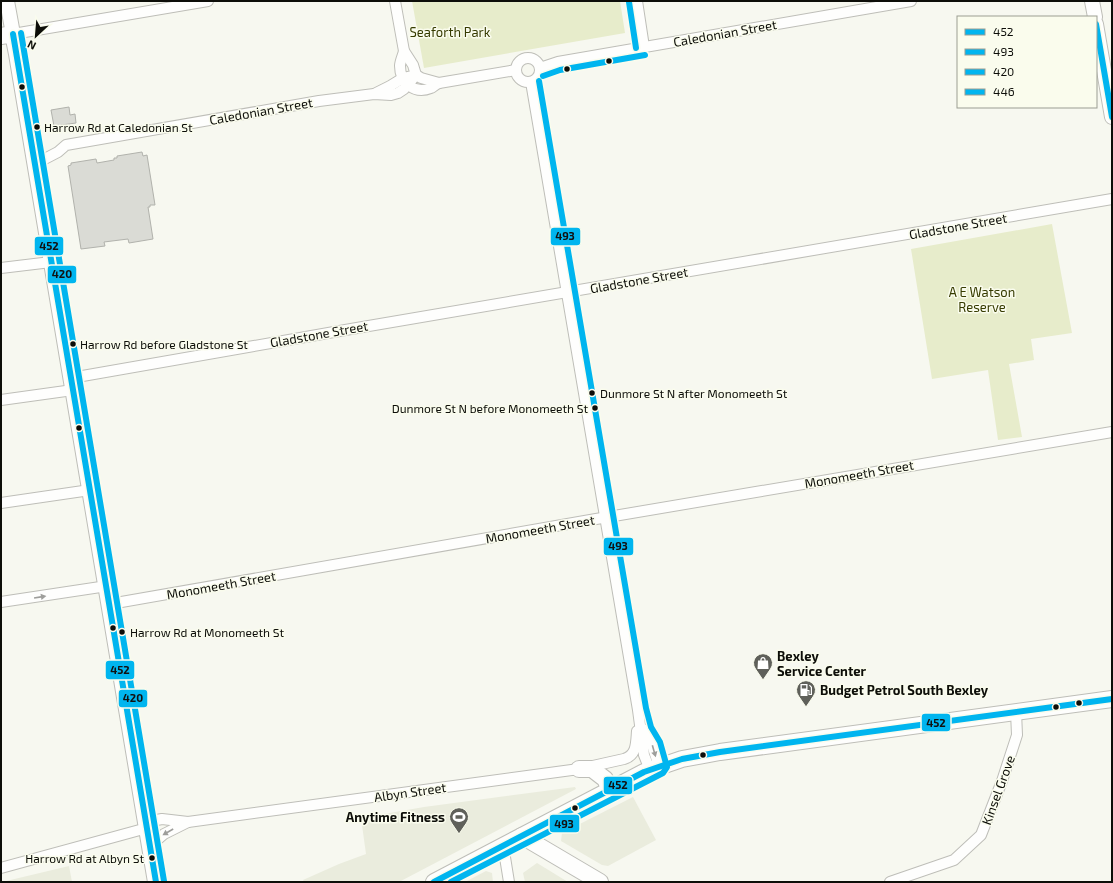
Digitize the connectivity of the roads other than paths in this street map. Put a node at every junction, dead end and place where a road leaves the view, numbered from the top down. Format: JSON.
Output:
{"nodes":[{"id":1,"x":7,"y":1,"type":"edge"},
{"id":2,"x":208,"y":1,"type":"edge"},
{"id":3,"x":395,"y":1,"type":"edge"},
{"id":4,"x":636,"y":1,"type":"edge"},
{"id":5,"x":911,"y":1,"type":"edge"},
{"id":6,"x":1092,"y":1,"type":"edge"},
{"id":7,"x":1095,"y":16,"type":"edge"},
{"id":8,"x":1097,"y":30,"type":"edge"},
{"id":9,"x":7,"y":35,"type":"edge"},
{"id":10,"x":644,"y":47,"type":"junction"},
{"id":11,"x":404,"y":51,"type":"junction"},
{"id":12,"x":540,"y":68,"type":"junction"},
{"id":13,"x":516,"y":70,"type":"junction"},
{"id":14,"x":416,"y":75,"type":"junction"},
{"id":15,"x":405,"y":82,"type":"junction"},
{"id":16,"x":531,"y":82,"type":"junction"},
{"id":17,"x":439,"y":83,"type":"junction"},
{"id":18,"x":1112,"y":117,"type":"edge"},
{"id":19,"x":35,"y":164,"type":"junction"},
{"id":20,"x":1112,"y":199,"type":"edge"},
{"id":21,"x":51,"y":262,"type":"junction"},
{"id":22,"x":1,"y":268,"type":"edge"},
{"id":23,"x":567,"y":292,"type":"junction"},
{"id":24,"x":72,"y":384,"type":"junction"},
{"id":25,"x":1,"y":400,"type":"edge"},
{"id":26,"x":1112,"y":432,"type":"edge"},
{"id":27,"x":90,"y":490,"type":"junction"},
{"id":28,"x":1,"y":503,"type":"edge"},
{"id":29,"x":606,"y":517,"type":"junction"},
{"id":30,"x":107,"y":586,"type":"junction"},
{"id":31,"x":1,"y":602,"type":"edge"},
{"id":32,"x":110,"y":604,"type":"junction"},
{"id":33,"x":1112,"y":699,"type":"edge"},
{"id":34,"x":638,"y":710,"type":"junction"},
{"id":35,"x":1016,"y":712,"type":"junction"},
{"id":36,"x":654,"y":768,"type":"junction"},
{"id":37,"x":578,"y":769,"type":"junction"},
{"id":38,"x":605,"y":793,"type":"junction"},
{"id":39,"x":188,"y":822,"type":"junction"},
{"id":40,"x":147,"y":825,"type":"junction"},
{"id":41,"x":522,"y":836,"type":"junction"},
{"id":42,"x":150,"y":846,"type":"junction"},
{"id":43,"x":503,"y":846,"type":"junction"},
{"id":44,"x":1,"y":868,"type":"edge"},
{"id":45,"x":156,"y":882,"type":"edge"},
{"id":46,"x":434,"y":882,"type":"edge"},
{"id":47,"x":509,"y":882,"type":"edge"},
{"id":48,"x":600,"y":882,"type":"edge"},
{"id":49,"x":890,"y":882,"type":"edge"}],
"edges":[{"from":1,"to":9,"type":"main road"},
{"from":2,"to":9,"type":"street"},
{"from":3,"to":11,"type":"street"},
{"from":4,"to":10,"type":"street"},
{"from":5,"to":10,"type":"street","name":"Caledonian Street"},
{"from":6,"to":7,"type":"main road"},
{"from":8,"to":18,"type":"main road"},
{"from":9,"to":19,"type":"main road"},
{"from":10,"to":12,"type":"street","name":"Caledonian Street"},
{"from":11,"to":14,"type":"street"},
{"from":11,"to":15,"type":"street"},
{"from":12,"to":13,"type":"street"},
{"from":12,"to":16,"type":"street"},
{"from":13,"to":16,"type":"street"},
{"from":13,"to":17,"type":"street"},
{"from":14,"to":15,"type":"street","name":"Caledonian Street"},
{"from":14,"to":17,"type":"street"},
{"from":15,"to":17,"type":"street"},
{"from":15,"to":19,"type":"street","name":"Caledonian Street"},
{"from":16,"to":23,"type":"street"},
{"from":19,"to":21,"type":"main road"},
{"from":20,"to":23,"type":"street","name":"Gladstone Street"},
{"from":21,"to":22,"type":"street"},
{"from":21,"to":24,"type":"main road"},
{"from":23,"to":24,"type":"street","name":"Gladstone Street"},
{"from":23,"to":29,"type":"street"},
{"from":24,"to":25,"type":"street","name":"Gladstone Street"},
{"from":24,"to":27,"type":"main road"},
{"from":26,"to":29,"type":"street","name":"Monomeeth Street"},
{"from":27,"to":28,"type":"street"},
{"from":27,"to":30,"type":"main road"},
{"from":29,"to":32,"type":"street","name":"Monomeeth Street"},
{"from":29,"to":34,"type":"street"},
{"from":31,"to":30,"type":"street","one_way":true},
{"from":30,"to":32,"type":"main road"},
{"from":32,"to":40,"type":"main road"},
{"from":33,"to":35,"type":"main road"},
{"from":34,"to":36,"type":"street"},
{"from":34,"to":37,"type":"street","name":"Albyn Street"},
{"from":35,"to":36,"type":"main road"},
{"from":35,"to":49,"type":"street","name":"Kinsel Grove"},
{"from":36,"to":38,"type":"main road"},
{"from":37,"to":38,"type":"main road"},
{"from":37,"to":39,"type":"street","name":"Albyn Street"},
{"from":38,"to":41,"type":"main road"},
{"from":39,"to":40,"type":"street","name":"Albyn Street"},
{"from":39,"to":42,"type":"street","name":"Albyn Street","one_way":true},
{"from":40,"to":42,"type":"main road"},
{"from":40,"to":44,"type":"street","name":"Albyn Street"},
{"from":41,"to":43,"type":"main road"},
{"from":41,"to":48,"type":"main road"},
{"from":42,"to":45,"type":"main road"},
{"from":43,"to":46,"type":"main road"},
{"from":43,"to":47,"type":"street"}]}
